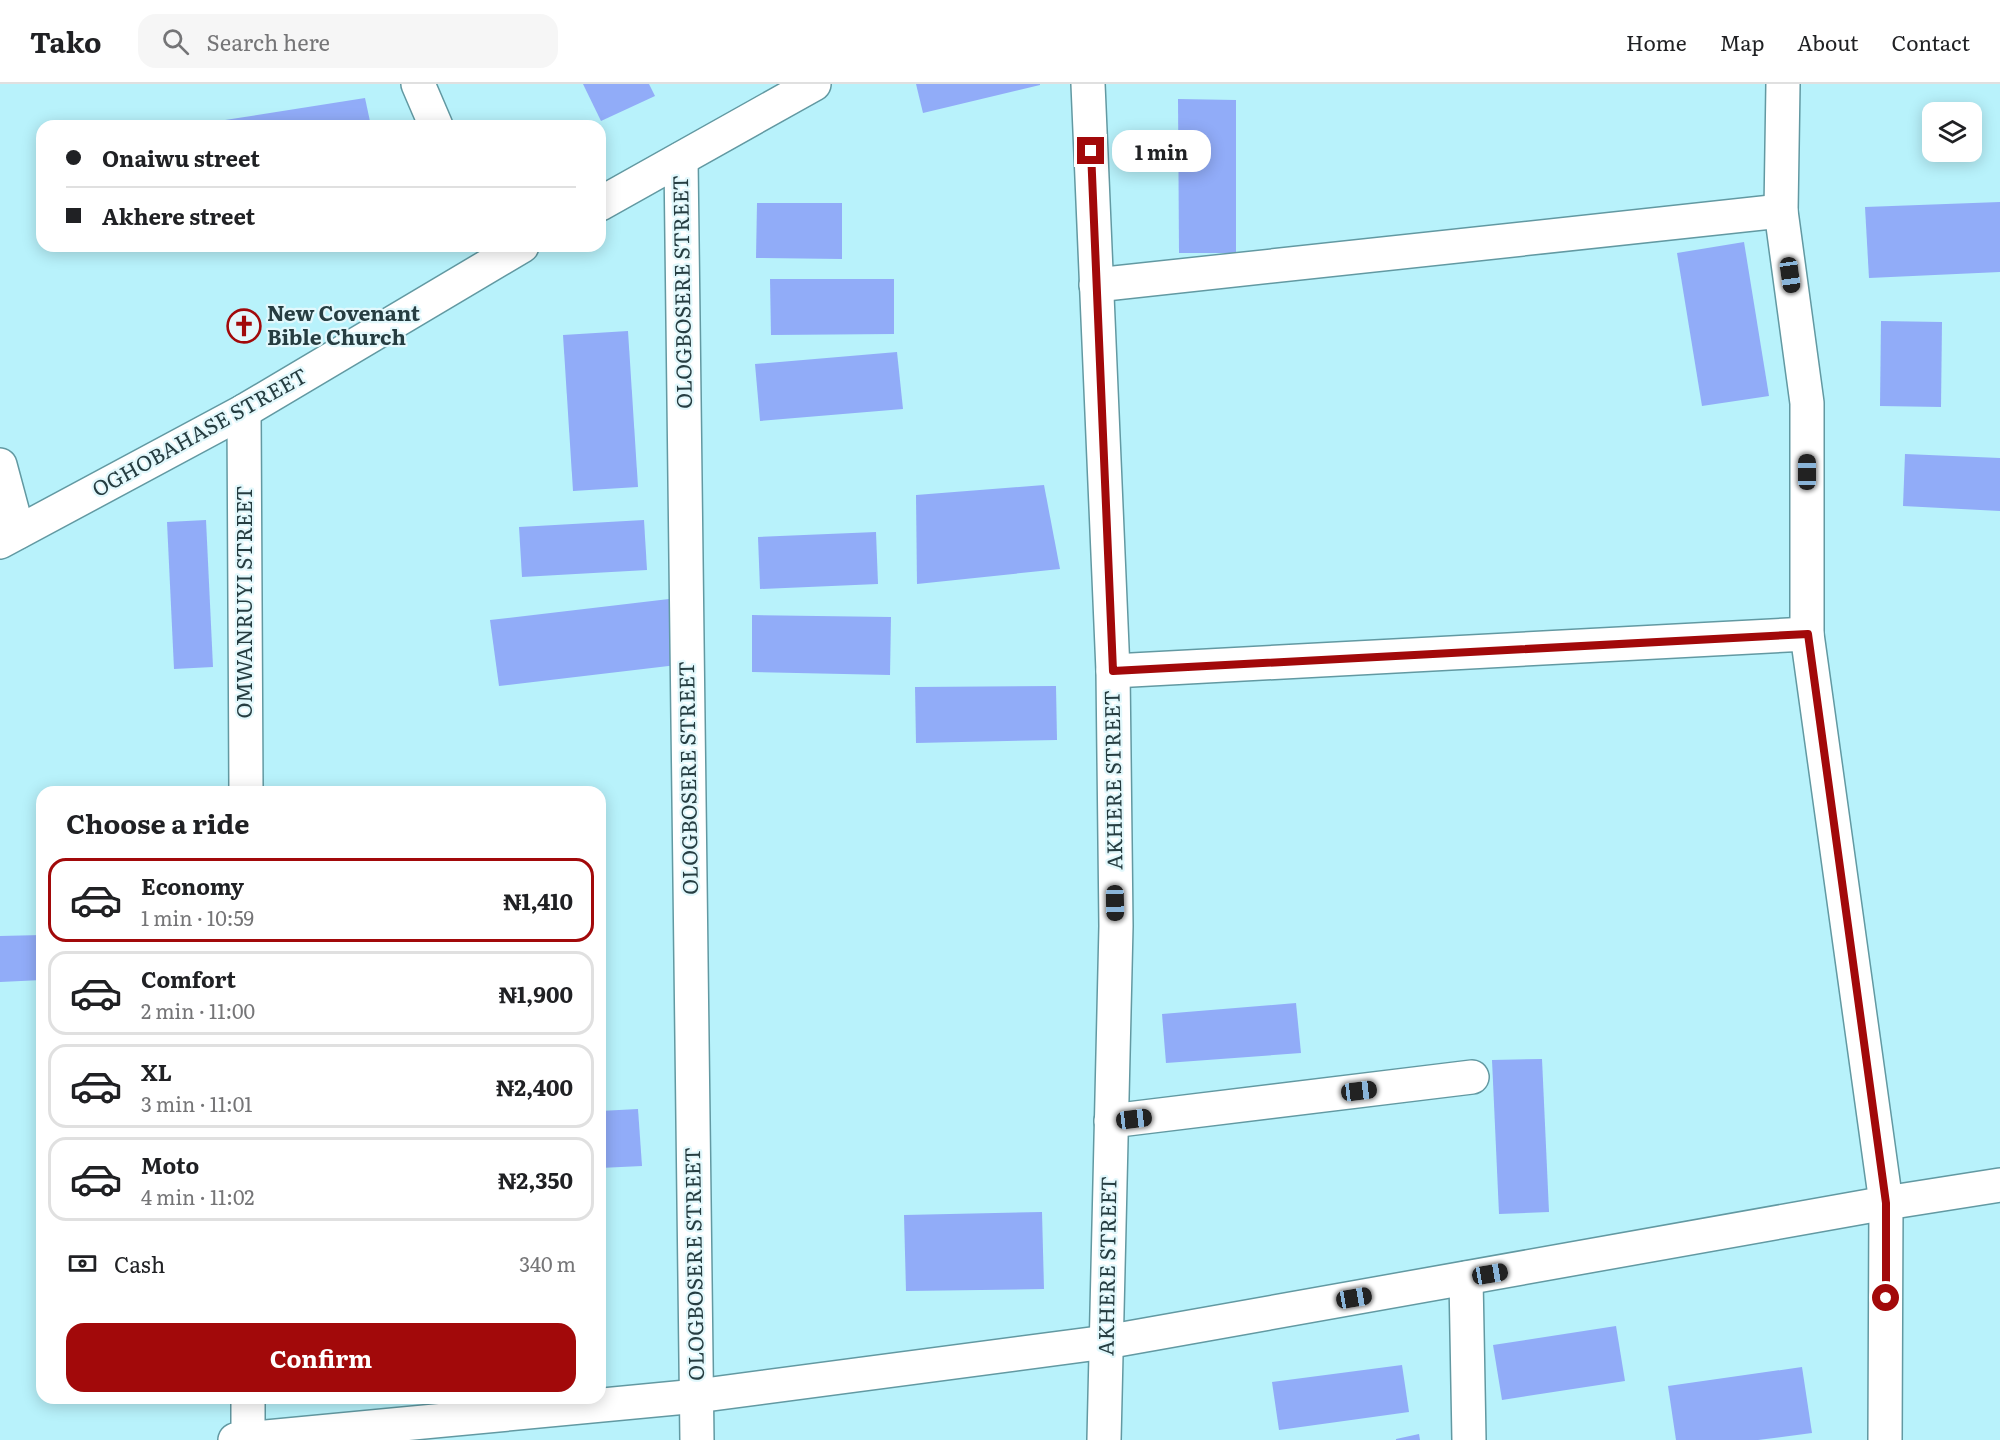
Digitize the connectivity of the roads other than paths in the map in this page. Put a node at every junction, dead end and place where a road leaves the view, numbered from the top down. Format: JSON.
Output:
{"nodes":[{"id":1,"x":418,"y":84,"type":"edge"},
{"id":2,"x":814,"y":84,"type":"edge"},
{"id":3,"x":1088,"y":84,"type":"edge"},
{"id":4,"x":1783,"y":84,"type":"edge"},
{"id":5,"x":433,"y":120,"type":"edge"},
{"id":6,"x":681,"y":159,"type":"junction"},
{"id":7,"x":606,"y":201,"type":"edge"},
{"id":8,"x":1781,"y":211,"type":"junction"},
{"id":9,"x":499,"y":252,"type":"edge"},
{"id":10,"x":1096,"y":285,"type":"junction"},
{"id":11,"x":244,"y":411,"type":"junction"},
{"id":12,"x":0,"y":465,"type":"edge"},
{"id":13,"x":9,"y":537,"type":"edge"},
{"id":14,"x":1808,"y":634,"type":"junction"},
{"id":15,"x":1113,"y":671,"type":"junction"},
{"id":16,"x":246,"y":786,"type":"edge"},
{"id":17,"x":1472,"y":1077,"type":"dead end"},
{"id":18,"x":1111,"y":1121,"type":"junction"},
{"id":19,"x":2000,"y":1185,"type":"edge"},
{"id":20,"x":1886,"y":1203,"type":"junction"},
{"id":21,"x":1466,"y":1278,"type":"junction"},
{"id":22,"x":1106,"y":1342,"type":"junction"},
{"id":23,"x":697,"y":1396,"type":"junction"},
{"id":24,"x":247,"y":1404,"type":"edge"},
{"id":25,"x":244,"y":1439,"type":"edge"},
{"id":26,"x":697,"y":1440,"type":"edge"},
{"id":27,"x":1104,"y":1440,"type":"edge"},
{"id":28,"x":1469,"y":1440,"type":"edge"},
{"id":29,"x":1885,"y":1440,"type":"edge"}],
"edges":[{"from":1,"to":5,"type":"street"},
{"from":2,"to":6,"type":"street"},
{"from":3,"to":10,"type":"street","name":"AKHERE STREET"},
{"from":4,"to":8,"type":"street"},
{"from":6,"to":7,"type":"street"},
{"from":6,"to":23,"type":"street","name":"OLOGBOSERE STREET"},
{"from":8,"to":10,"type":"street"},
{"from":8,"to":14,"type":"street"},
{"from":9,"to":11,"type":"street","name":"OGHOBAHASE STREET"},
{"from":10,"to":15,"type":"street","name":"AKHERE STREET"},
{"from":11,"to":13,"type":"street","name":"OGHOBAHASE STREET"},
{"from":11,"to":16,"type":"street","name":"OMWANRUYI STREET"},
{"from":12,"to":13,"type":"street"},
{"from":14,"to":15,"type":"street"},
{"from":14,"to":20,"type":"street"},
{"from":15,"to":18,"type":"street","name":"AKHERE STREET"},
{"from":17,"to":18,"type":"street"},
{"from":18,"to":22,"type":"street","name":"AKHERE STREET"},
{"from":19,"to":20,"type":"street"},
{"from":20,"to":21,"type":"street"},
{"from":20,"to":29,"type":"street"},
{"from":21,"to":22,"type":"street"},
{"from":21,"to":28,"type":"street"},
{"from":22,"to":23,"type":"street"},
{"from":22,"to":27,"type":"street","name":"AKHERE STREET"},
{"from":23,"to":25,"type":"street"},
{"from":23,"to":26,"type":"street","name":"OLOGBOSERE STREET"},
{"from":24,"to":25,"type":"street"}]}
